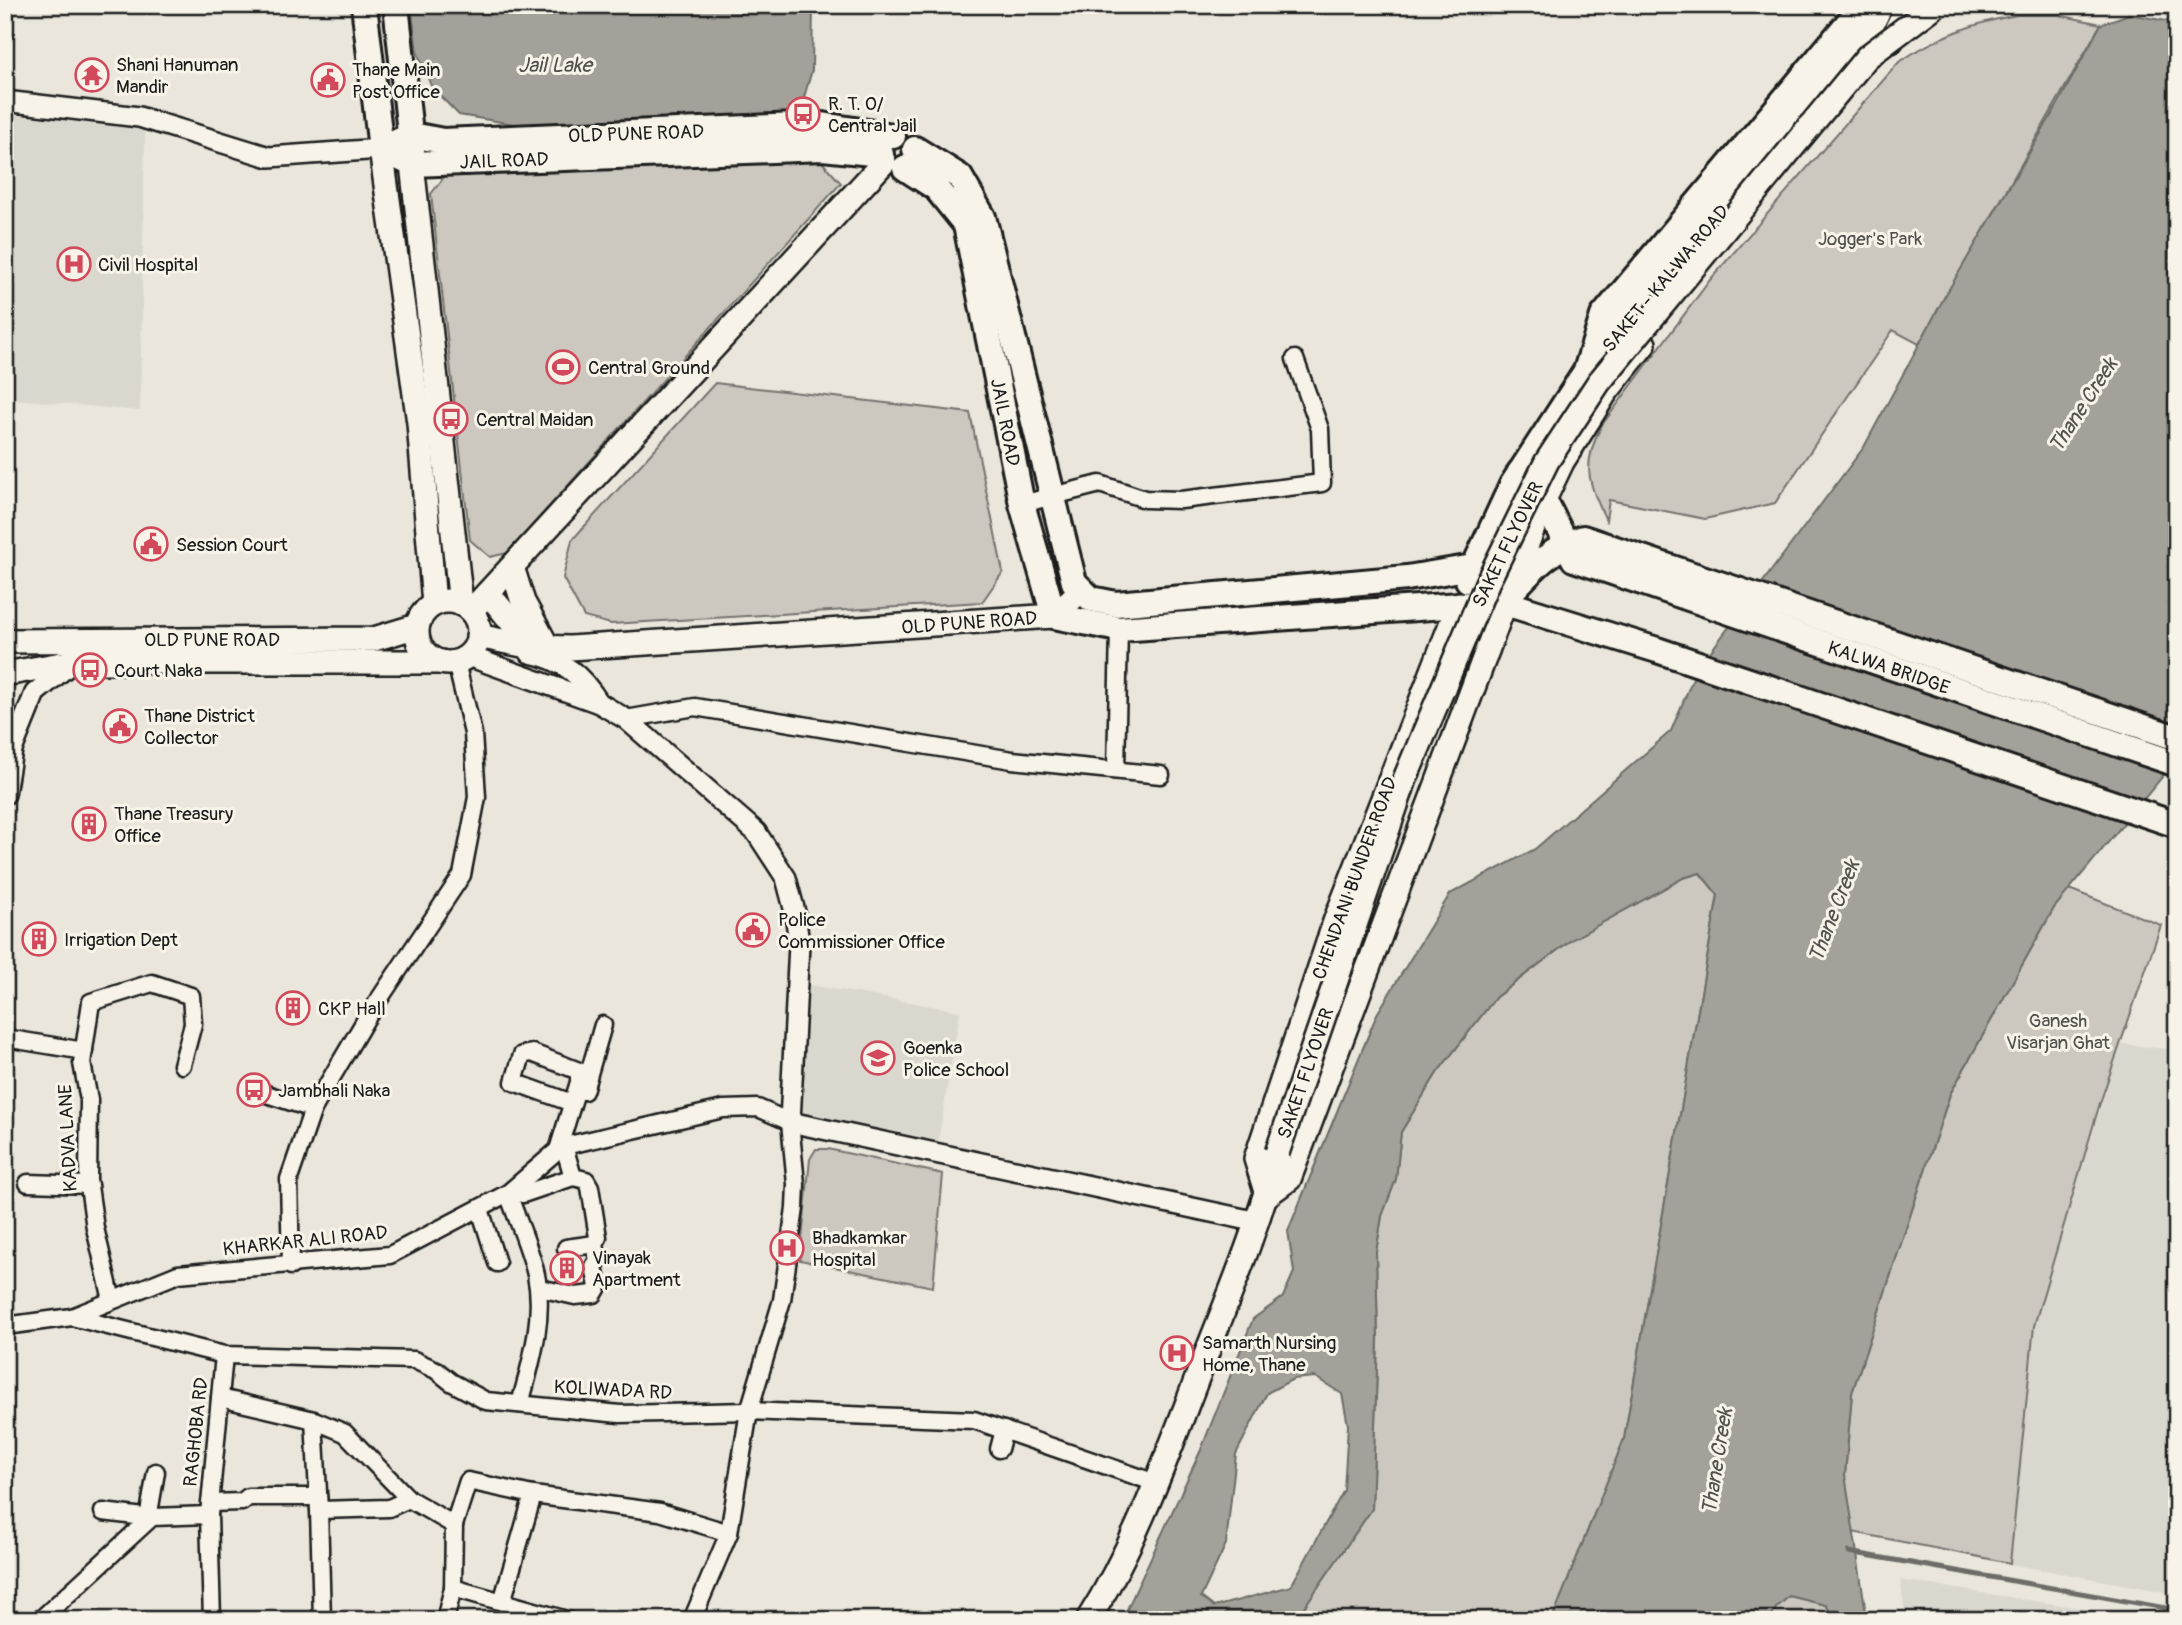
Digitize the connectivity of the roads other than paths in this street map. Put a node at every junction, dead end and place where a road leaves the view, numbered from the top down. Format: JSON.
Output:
{"nodes":[{"id":1,"x":364,"y":5,"type":"edge"},
{"id":2,"x":396,"y":5,"type":"edge"},
{"id":3,"x":1867,"y":5,"type":"edge"},
{"id":4,"x":1881,"y":5,"type":"edge"},
{"id":5,"x":1909,"y":5,"type":"edge"},
{"id":6,"x":1936,"y":5,"type":"edge"},
{"id":7,"x":5,"y":101,"type":"edge"},
{"id":8,"x":412,"y":135,"type":"junction"},
{"id":9,"x":382,"y":149,"type":"junction"},
{"id":10,"x":896,"y":154,"type":"junction"},
{"id":11,"x":412,"y":164,"type":"junction"},
{"id":12,"x":1295,"y":359,"type":"dead end"},
{"id":13,"x":1586,"y":371,"type":"junction"},
{"id":14,"x":1520,"y":472,"type":"junction"},
{"id":15,"x":1053,"y":497,"type":"junction"},
{"id":16,"x":1544,"y":499,"type":"junction"},
{"id":17,"x":1022,"y":504,"type":"junction"},
{"id":18,"x":1565,"y":543,"type":"junction"},
{"id":19,"x":1603,"y":558,"type":"junction"},
{"id":20,"x":512,"y":567,"type":"junction"},
{"id":21,"x":1473,"y":567,"type":"junction"},
{"id":22,"x":1081,"y":590,"type":"junction"},
{"id":23,"x":488,"y":593,"type":"junction"},
{"id":24,"x":1502,"y":602,"type":"junction"},
{"id":25,"x":434,"y":604,"type":"junction"},
{"id":26,"x":1459,"y":604,"type":"junction"},
{"id":27,"x":466,"y":608,"type":"junction"},
{"id":28,"x":1054,"y":616,"type":"junction"},
{"id":29,"x":418,"y":626,"type":"junction"},
{"id":30,"x":1119,"y":629,"type":"junction"},
{"id":31,"x":5,"y":642,"type":"edge"},
{"id":32,"x":464,"y":652,"type":"junction"},
{"id":33,"x":555,"y":652,"type":"junction"},
{"id":34,"x":73,"y":662,"type":"junction"},
{"id":35,"x":5,"y":674,"type":"edge"},
{"id":36,"x":599,"y":703,"type":"junction"},
{"id":37,"x":626,"y":719,"type":"junction"},
{"id":38,"x":2177,"y":738,"type":"edge"},
{"id":39,"x":2177,"y":764,"type":"edge"},
{"id":40,"x":1115,"y":770,"type":"junction"},
{"id":41,"x":1161,"y":775,"type":"dead end"},
{"id":42,"x":5,"y":794,"type":"edge"},
{"id":43,"x":2177,"y":825,"type":"edge"},
{"id":44,"x":603,"y":1025,"type":"dead end"},
{"id":45,"x":5,"y":1038,"type":"edge"},
{"id":46,"x":84,"y":1051,"type":"junction"},
{"id":47,"x":182,"y":1065,"type":"dead end"},
{"id":48,"x":254,"y":1090,"type":"dead end"},
{"id":49,"x":572,"y":1102,"type":"dead end"},
{"id":50,"x":313,"y":1109,"type":"junction"},
{"id":51,"x":790,"y":1122,"type":"junction"},
{"id":52,"x":565,"y":1147,"type":"junction"},
{"id":53,"x":573,"y":1177,"type":"junction"},
{"id":54,"x":28,"y":1183,"type":"dead end"},
{"id":55,"x":89,"y":1185,"type":"junction"},
{"id":56,"x":515,"y":1193,"type":"junction"},
{"id":57,"x":1267,"y":1195,"type":"junction"},
{"id":58,"x":480,"y":1209,"type":"junction"},
{"id":59,"x":1258,"y":1222,"type":"junction"},
{"id":60,"x":595,"y":1244,"type":"junction"},
{"id":61,"x":566,"y":1248,"type":"dead end"},
{"id":62,"x":497,"y":1263,"type":"dead end"},
{"id":63,"x":291,"y":1266,"type":"junction"},
{"id":64,"x":544,"y":1289,"type":"dead end"},
{"id":65,"x":112,"y":1300,"type":"junction"},
{"id":66,"x":72,"y":1317,"type":"junction"},
{"id":67,"x":5,"y":1326,"type":"edge"},
{"id":68,"x":224,"y":1355,"type":"junction"},
{"id":69,"x":220,"y":1398,"type":"junction"},
{"id":70,"x":520,"y":1404,"type":"junction"},
{"id":71,"x":748,"y":1411,"type":"junction"},
{"id":72,"x":314,"y":1420,"type":"junction"},
{"id":73,"x":1004,"y":1430,"type":"junction"},
{"id":74,"x":999,"y":1449,"type":"dead end"},
{"id":75,"x":156,"y":1472,"type":"dead end"},
{"id":76,"x":1156,"y":1483,"type":"junction"},
{"id":77,"x":533,"y":1495,"type":"junction"},
{"id":78,"x":409,"y":1499,"type":"junction"},
{"id":79,"x":318,"y":1504,"type":"junction"},
{"id":80,"x":209,"y":1509,"type":"junction"},
{"id":81,"x":103,"y":1512,"type":"dead end"},
{"id":82,"x":150,"y":1519,"type":"junction"},
{"id":83,"x":454,"y":1525,"type":"junction"},
{"id":84,"x":729,"y":1533,"type":"junction"},
{"id":85,"x":453,"y":1588,"type":"junction"},
{"id":86,"x":502,"y":1602,"type":"junction"},
{"id":87,"x":40,"y":1620,"type":"edge"},
{"id":88,"x":212,"y":1620,"type":"edge"},
{"id":89,"x":322,"y":1620,"type":"edge"},
{"id":90,"x":445,"y":1620,"type":"edge"},
{"id":91,"x":567,"y":1620,"type":"edge"},
{"id":92,"x":692,"y":1620,"type":"edge"},
{"id":93,"x":1088,"y":1620,"type":"edge"}],
"edges":[{"from":1,"to":9,"type":"main road"},
{"from":2,"to":8,"type":"main road"},
{"from":3,"to":13,"type":"main road"},
{"from":4,"to":13,"type":"main road","name":"SAKET - KALWA ROAD"},
{"from":5,"to":16,"type":"main road","name":"SAKET - KALWA ROAD"},
{"from":6,"to":57,"type":"main road","name":"SAKET FLYOVER","bridge":true},
{"from":7,"to":9,"type":"street"},
{"from":8,"to":9,"type":"main road"},
{"from":8,"to":10,"type":"main road","name":"OLD PUNE ROAD"},
{"from":8,"to":11,"type":"main road"},
{"from":9,"to":11,"type":"main road","name":"JAIL ROAD"},
{"from":9,"to":25,"type":"main road"},
{"from":10,"to":11,"type":"main road","name":"JAIL ROAD"},
{"from":10,"to":15,"type":"main road","name":"OLD PUNE ROAD"},
{"from":10,"to":17,"type":"main road","name":"JAIL ROAD"},
{"from":10,"to":20,"type":"main road"},
{"from":11,"to":27,"type":"main road"},
{"from":12,"to":15,"type":"street"},
{"from":13,"to":14,"type":"main road","name":"SAKET - KALWA ROAD"},
{"from":14,"to":16,"type":"main road"},
{"from":14,"to":21,"type":"main road","name":"SAKET - KALWA ROAD"},
{"from":15,"to":17,"type":"street"},
{"from":15,"to":22,"type":"main road","name":"OLD PUNE ROAD"},
{"from":16,"to":18,"type":"main road"},
{"from":16,"to":24,"type":"main road","name":"SAKET - KALWA ROAD"},
{"from":17,"to":28,"type":"main road","name":"JAIL ROAD"},
{"from":18,"to":19,"type":"main road"},
{"from":18,"to":24,"type":"main road"},
{"from":19,"to":38,"type":"main road","name":"KALWA BRIDGE"},
{"from":19,"to":39,"type":"main road","name":"KALWA BRIDGE"},
{"from":20,"to":23,"type":"main road"},
{"from":20,"to":33,"type":"main road"},
{"from":21,"to":22,"type":"main road"},
{"from":21,"to":26,"type":"main road"},
{"from":22,"to":28,"type":"main road"},
{"from":23,"to":27,"type":"main road"},
{"from":23,"to":33,"type":"main road"},
{"from":24,"to":26,"type":"main road","name":"OLD PUNE ROAD"},
{"from":24,"to":43,"type":"main road","name":"OLD PUNE ROAD"},
{"from":24,"to":57,"type":"main road"},
{"from":25,"to":27,"type":"main road"},
{"from":25,"to":29,"type":"main road"},
{"from":26,"to":30,"type":"main road","name":"OLD PUNE ROAD"},
{"from":26,"to":57,"type":"main road","name":"CHENDANI BUNDER ROAD"},
{"from":27,"to":32,"type":"main road"},
{"from":28,"to":30,"type":"main road","name":"OLD PUNE ROAD"},
{"from":28,"to":33,"type":"main road","name":"OLD PUNE ROAD"},
{"from":29,"to":31,"type":"main road","name":"OLD PUNE ROAD"},
{"from":29,"to":32,"type":"main road"},
{"from":30,"to":40,"type":"street"},
{"from":32,"to":33,"type":"main road","name":"OLD PUNE ROAD"},
{"from":32,"to":33,"type":"street"},
{"from":32,"to":34,"type":"main road","name":"OLD PUNE ROAD"},
{"from":32,"to":36,"type":"street"},
{"from":32,"to":50,"type":"street"},
{"from":33,"to":36,"type":"street"},
{"from":34,"to":35,"type":"main road","name":"OLD PUNE ROAD"},
{"from":34,"to":42,"type":"street"},
{"from":36,"to":37,"type":"street"},
{"from":37,"to":40,"type":"street"},
{"from":37,"to":51,"type":"street"},
{"from":40,"to":41,"type":"street"},
{"from":44,"to":52,"type":"street"},
{"from":45,"to":46,"type":"street"},
{"from":46,"to":47,"type":"street","name":"KADVA LANE"},
{"from":46,"to":55,"type":"street","name":"KADVA LANE"},
{"from":48,"to":50,"type":"street"},
{"from":49,"to":52,"type":"street"},
{"from":50,"to":63,"type":"street"},
{"from":51,"to":52,"type":"street","name":"KHARKAR ALI ROAD"},
{"from":51,"to":59,"type":"street"},
{"from":51,"to":71,"type":"street"},
{"from":52,"to":53,"type":"street"},
{"from":52,"to":56,"type":"street","name":"KHARKAR ALI ROAD"},
{"from":53,"to":56,"type":"street"},
{"from":53,"to":60,"type":"street"},
{"from":54,"to":55,"type":"street"},
{"from":55,"to":65,"type":"street","name":"KADVA LANE"},
{"from":56,"to":58,"type":"street","name":"KHARKAR ALI ROAD"},
{"from":56,"to":70,"type":"street"},
{"from":57,"to":59,"type":"main road"},
{"from":58,"to":62,"type":"street"},
{"from":58,"to":63,"type":"street","name":"KHARKAR ALI ROAD"},
{"from":59,"to":76,"type":"main road"},
{"from":60,"to":61,"type":"street"},
{"from":60,"to":64,"type":"street"},
{"from":63,"to":65,"type":"street","name":"KHARKAR ALI ROAD"},
{"from":65,"to":66,"type":"street","name":"KHARKAR ALI ROAD"},
{"from":66,"to":67,"type":"street","name":"KHARKAR ALI ROAD"},
{"from":66,"to":68,"type":"street","name":"KOLIWADA RD"},
{"from":68,"to":69,"type":"street","name":"RAGHOBA RD"},
{"from":68,"to":70,"type":"street","name":"KOLIWADA RD"},
{"from":69,"to":72,"type":"street"},
{"from":69,"to":80,"type":"street","name":"RAGHOBA RD"},
{"from":70,"to":71,"type":"street","name":"KOLIWADA RD"},
{"from":71,"to":73,"type":"street","name":"KOLIWADA RD"},
{"from":71,"to":84,"type":"street"},
{"from":72,"to":78,"type":"street"},
{"from":72,"to":79,"type":"street"},
{"from":73,"to":74,"type":"street"},
{"from":73,"to":76,"type":"street","name":"KOLIWADA RD"},
{"from":75,"to":82,"type":"street"},
{"from":76,"to":93,"type":"main road"},
{"from":77,"to":83,"type":"street"},
{"from":77,"to":84,"type":"street"},
{"from":77,"to":86,"type":"street"},
{"from":78,"to":79,"type":"street"},
{"from":78,"to":83,"type":"street"},
{"from":79,"to":80,"type":"street"},
{"from":79,"to":89,"type":"street"},
{"from":80,"to":82,"type":"street","name":"RAGHOBA RD"},
{"from":80,"to":88,"type":"street"},
{"from":81,"to":82,"type":"street","name":"RAGHOBA RD"},
{"from":82,"to":87,"type":"street"},
{"from":83,"to":85,"type":"street"},
{"from":84,"to":92,"type":"street"},
{"from":85,"to":86,"type":"street"},
{"from":85,"to":90,"type":"street"},
{"from":86,"to":91,"type":"street"}]}
